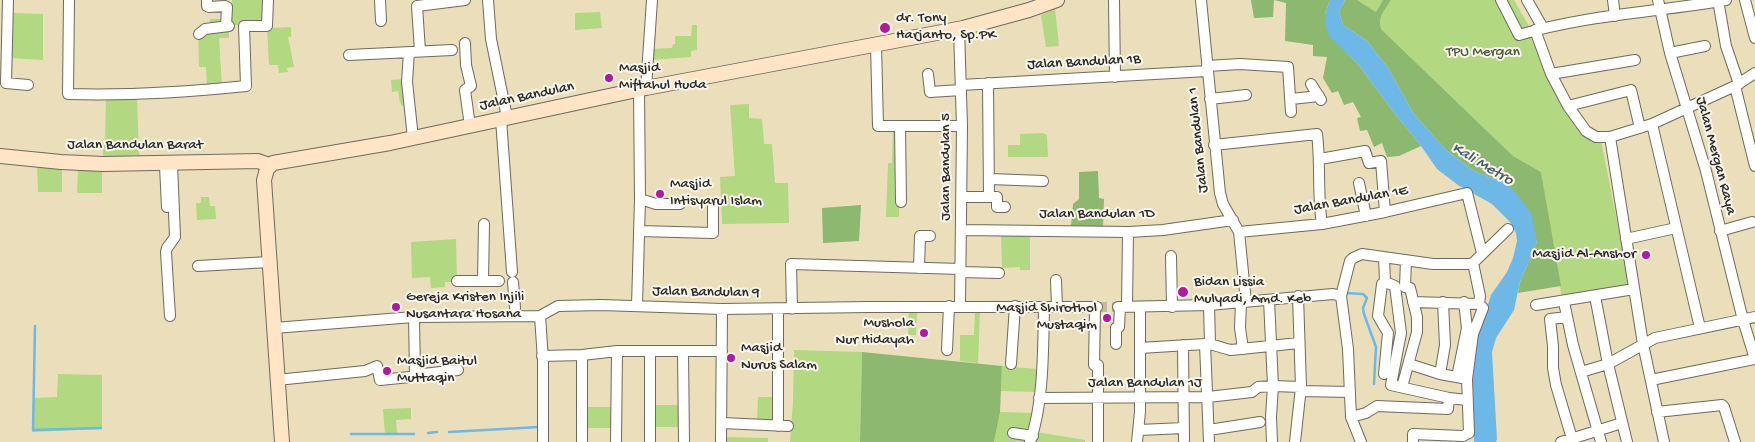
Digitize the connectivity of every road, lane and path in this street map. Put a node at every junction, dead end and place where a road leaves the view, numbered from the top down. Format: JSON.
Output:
{"nodes":[{"id":1,"x":8,"y":0,"type":"edge"},
{"id":2,"x":69,"y":0,"type":"edge"},
{"id":3,"x":207,"y":0,"type":"edge"},
{"id":4,"x":268,"y":0,"type":"edge"},
{"id":5,"x":380,"y":0,"type":"edge"},
{"id":6,"x":465,"y":0,"type":"edge"},
{"id":7,"x":488,"y":0,"type":"edge"},
{"id":8,"x":652,"y":0,"type":"edge"},
{"id":9,"x":1056,"y":0,"type":"edge"},
{"id":10,"x":1114,"y":0,"type":"edge"},
{"id":11,"x":1201,"y":0,"type":"edge"},
{"id":12,"x":1501,"y":0,"type":"edge"},
{"id":13,"x":1527,"y":0,"type":"edge"},
{"id":14,"x":1613,"y":0,"type":"edge"},
{"id":15,"x":1658,"y":0,"type":"edge"},
{"id":16,"x":1721,"y":0,"type":"edge"},
{"id":17,"x":1745,"y":0,"type":"edge"},
{"id":18,"x":421,"y":2,"type":"edge"},
{"id":19,"x":1661,"y":11,"type":"junction"},
{"id":20,"x":1615,"y":16,"type":"junction"},
{"id":21,"x":381,"y":20,"type":"dead end"},
{"id":22,"x":959,"y":28,"type":"junction"},
{"id":23,"x":1539,"y":29,"type":"junction"},
{"id":24,"x":199,"y":34,"type":"dead end"},
{"id":25,"x":1755,"y":38,"type":"edge"},
{"id":26,"x":3,"y":41,"type":"edge"},
{"id":27,"x":465,"y":43,"type":"dead end"},
{"id":28,"x":876,"y":45,"type":"junction"},
{"id":29,"x":1706,"y":46,"type":"dead end"},
{"id":30,"x":452,"y":50,"type":"dead end"},
{"id":31,"x":420,"y":51,"type":"junction"},
{"id":32,"x":409,"y":52,"type":"junction"},
{"id":33,"x":1670,"y":53,"type":"junction"},
{"id":34,"x":349,"y":54,"type":"dead end"},
{"id":35,"x":1635,"y":60,"type":"dead end"},
{"id":36,"x":1207,"y":68,"type":"junction"},
{"id":37,"x":1755,"y":73,"type":"edge"},
{"id":38,"x":928,"y":74,"type":"dead end"},
{"id":39,"x":1551,"y":74,"type":"junction"},
{"id":40,"x":1115,"y":77,"type":"junction"},
{"id":41,"x":988,"y":83,"type":"junction"},
{"id":42,"x":1310,"y":84,"type":"dead end"},
{"id":43,"x":28,"y":85,"type":"dead end"},
{"id":44,"x":1737,"y":85,"type":"junction"},
{"id":45,"x":961,"y":88,"type":"junction"},
{"id":46,"x":643,"y":89,"type":"junction"},
{"id":47,"x":1246,"y":95,"type":"dead end"},
{"id":48,"x":1210,"y":99,"type":"junction"},
{"id":49,"x":1291,"y":99,"type":"junction"},
{"id":50,"x":1568,"y":106,"type":"junction"},
{"id":51,"x":1687,"y":107,"type":"junction"},
{"id":52,"x":1291,"y":112,"type":"dead end"},
{"id":53,"x":504,"y":118,"type":"junction"},
{"id":54,"x":1652,"y":124,"type":"junction"},
{"id":55,"x":470,"y":126,"type":"junction"},
{"id":56,"x":900,"y":126,"type":"junction"},
{"id":57,"x":962,"y":126,"type":"junction"},
{"id":58,"x":1640,"y":128,"type":"junction"},
{"id":59,"x":1610,"y":137,"type":"junction"},
{"id":60,"x":413,"y":138,"type":"junction"},
{"id":61,"x":1214,"y":145,"type":"junction"},
{"id":62,"x":0,"y":156,"type":"edge"},
{"id":63,"x":1320,"y":159,"type":"junction"},
{"id":64,"x":168,"y":163,"type":"junction"},
{"id":65,"x":269,"y":165,"type":"junction"},
{"id":66,"x":1755,"y":166,"type":"edge"},
{"id":67,"x":990,"y":179,"type":"junction"},
{"id":68,"x":1043,"y":181,"type":"dead end"},
{"id":69,"x":1359,"y":183,"type":"dead end"},
{"id":70,"x":962,"y":197,"type":"junction"},
{"id":71,"x":989,"y":197,"type":"junction"},
{"id":72,"x":640,"y":199,"type":"junction"},
{"id":73,"x":901,"y":202,"type":"dead end"},
{"id":74,"x":680,"y":204,"type":"dead end"},
{"id":75,"x":713,"y":207,"type":"dead end"},
{"id":76,"x":1004,"y":207,"type":"dead end"},
{"id":77,"x":1385,"y":212,"type":"junction"},
{"id":78,"x":1366,"y":216,"type":"junction"},
{"id":79,"x":1233,"y":220,"type":"junction"},
{"id":80,"x":1752,"y":222,"type":"dead end"},
{"id":81,"x":484,"y":224,"type":"dead end"},
{"id":82,"x":1322,"y":224,"type":"junction"},
{"id":83,"x":1676,"y":228,"type":"junction"},
{"id":84,"x":1508,"y":229,"type":"dead end"},
{"id":85,"x":962,"y":230,"type":"junction"},
{"id":86,"x":639,"y":231,"type":"junction"},
{"id":87,"x":1720,"y":231,"type":"junction"},
{"id":88,"x":1128,"y":232,"type":"junction"},
{"id":89,"x":1239,"y":232,"type":"junction"},
{"id":90,"x":930,"y":236,"type":"dead end"},
{"id":91,"x":1626,"y":239,"type":"junction"},
{"id":92,"x":1482,"y":253,"type":"junction"},
{"id":93,"x":1171,"y":256,"type":"dead end"},
{"id":94,"x":1384,"y":257,"type":"junction"},
{"id":95,"x":1406,"y":260,"type":"junction"},
{"id":96,"x":269,"y":262,"type":"junction"},
{"id":97,"x":1473,"y":263,"type":"junction"},
{"id":98,"x":198,"y":266,"type":"dead end"},
{"id":99,"x":919,"y":268,"type":"junction"},
{"id":100,"x":961,"y":271,"type":"junction"},
{"id":101,"x":998,"y":274,"type":"dead end"},
{"id":102,"x":1056,"y":280,"type":"dead end"},
{"id":103,"x":458,"y":281,"type":"dead end"},
{"id":104,"x":483,"y":281,"type":"junction"},
{"id":105,"x":498,"y":281,"type":"dead end"},
{"id":106,"x":1385,"y":282,"type":"junction"},
{"id":107,"x":1634,"y":289,"type":"junction"},
{"id":108,"x":1298,"y":296,"type":"junction"},
{"id":109,"x":1341,"y":296,"type":"junction"},
{"id":110,"x":1595,"y":296,"type":"junction"},
{"id":111,"x":1270,"y":300,"type":"junction"},
{"id":112,"x":1243,"y":302,"type":"junction"},
{"id":113,"x":1413,"y":302,"type":"junction"},
{"id":114,"x":1442,"y":302,"type":"junction"},
{"id":115,"x":1464,"y":302,"type":"junction"},
{"id":116,"x":1564,"y":302,"type":"junction"},
{"id":117,"x":1479,"y":304,"type":"junction"},
{"id":118,"x":1209,"y":305,"type":"junction"},
{"id":119,"x":1536,"y":305,"type":"dead end"},
{"id":120,"x":637,"y":306,"type":"junction"},
{"id":121,"x":949,"y":306,"type":"junction"},
{"id":122,"x":960,"y":306,"type":"junction"},
{"id":123,"x":1015,"y":306,"type":"junction"},
{"id":124,"x":1044,"y":307,"type":"junction"},
{"id":125,"x":1057,"y":307,"type":"junction"},
{"id":126,"x":1122,"y":307,"type":"junction"},
{"id":127,"x":1140,"y":307,"type":"junction"},
{"id":128,"x":1172,"y":307,"type":"junction"},
{"id":129,"x":722,"y":309,"type":"junction"},
{"id":130,"x":778,"y":309,"type":"junction"},
{"id":131,"x":792,"y":309,"type":"junction"},
{"id":132,"x":515,"y":313,"type":"junction"},
{"id":133,"x":170,"y":316,"type":"dead end"},
{"id":134,"x":540,"y":316,"type":"junction"},
{"id":135,"x":1755,"y":316,"type":"edge"},
{"id":136,"x":414,"y":317,"type":"junction"},
{"id":137,"x":1567,"y":317,"type":"junction"},
{"id":138,"x":1743,"y":320,"type":"junction"},
{"id":139,"x":274,"y":328,"type":"junction"},
{"id":140,"x":1700,"y":328,"type":"junction"},
{"id":141,"x":1299,"y":343,"type":"junction"},
{"id":142,"x":1116,"y":344,"type":"dead end"},
{"id":143,"x":1207,"y":344,"type":"junction"},
{"id":144,"x":1643,"y":344,"type":"junction"},
{"id":145,"x":1183,"y":345,"type":"junction"},
{"id":146,"x":1272,"y":345,"type":"junction"},
{"id":147,"x":1140,"y":348,"type":"junction"},
{"id":148,"x":1243,"y":349,"type":"junction"},
{"id":149,"x":947,"y":350,"type":"dead end"},
{"id":150,"x":650,"y":351,"type":"junction"},
{"id":151,"x":683,"y":351,"type":"junction"},
{"id":152,"x":722,"y":351,"type":"junction"},
{"id":153,"x":616,"y":352,"type":"junction"},
{"id":154,"x":582,"y":355,"type":"junction"},
{"id":155,"x":542,"y":356,"type":"junction"},
{"id":156,"x":1755,"y":360,"type":"edge"},
{"id":157,"x":1011,"y":364,"type":"dead end"},
{"id":158,"x":1409,"y":364,"type":"junction"},
{"id":159,"x":1608,"y":364,"type":"junction"},
{"id":160,"x":458,"y":370,"type":"dead end"},
{"id":161,"x":1581,"y":372,"type":"junction"},
{"id":162,"x":415,"y":374,"type":"junction"},
{"id":163,"x":1384,"y":374,"type":"dead end"},
{"id":164,"x":1440,"y":374,"type":"junction"},
{"id":165,"x":1456,"y":377,"type":"junction"},
{"id":166,"x":1468,"y":379,"type":"junction"},
{"id":167,"x":277,"y":380,"type":"junction"},
{"id":168,"x":1651,"y":380,"type":"junction"},
{"id":169,"x":1274,"y":386,"type":"junction"},
{"id":170,"x":1402,"y":387,"type":"junction"},
{"id":171,"x":1301,"y":389,"type":"junction"},
{"id":172,"x":1350,"y":392,"type":"junction"},
{"id":173,"x":1184,"y":397,"type":"junction"},
{"id":174,"x":1208,"y":397,"type":"junction"},
{"id":175,"x":1039,"y":398,"type":"junction"},
{"id":176,"x":1449,"y":398,"type":"junction"},
{"id":177,"x":1098,"y":399,"type":"junction"},
{"id":178,"x":1141,"y":399,"type":"junction"},
{"id":179,"x":1467,"y":400,"type":"junction"},
{"id":180,"x":1657,"y":412,"type":"junction"},
{"id":181,"x":1351,"y":417,"type":"junction"},
{"id":182,"x":1260,"y":422,"type":"dead end"},
{"id":183,"x":722,"y":423,"type":"junction"},
{"id":184,"x":1622,"y":423,"type":"junction"},
{"id":185,"x":1184,"y":428,"type":"junction"},
{"id":186,"x":1139,"y":430,"type":"junction"},
{"id":187,"x":1210,"y":430,"type":"junction"},
{"id":188,"x":1598,"y":430,"type":"junction"},
{"id":189,"x":1012,"y":433,"type":"dead end"},
{"id":190,"x":281,"y":439,"type":"edge"},
{"id":191,"x":1031,"y":439,"type":"edge"},
{"id":192,"x":1184,"y":440,"type":"dead end"},
{"id":193,"x":1572,"y":440,"type":"edge"},
{"id":194,"x":543,"y":442,"type":"edge"},
{"id":195,"x":582,"y":442,"type":"edge"},
{"id":196,"x":616,"y":442,"type":"edge"},
{"id":197,"x":650,"y":442,"type":"edge"},
{"id":198,"x":684,"y":442,"type":"edge"},
{"id":199,"x":721,"y":442,"type":"edge"},
{"id":200,"x":1098,"y":442,"type":"edge"},
{"id":201,"x":1137,"y":442,"type":"edge"},
{"id":202,"x":1209,"y":442,"type":"edge"},
{"id":203,"x":1272,"y":442,"type":"edge"},
{"id":204,"x":1295,"y":442,"type":"edge"},
{"id":205,"x":1361,"y":442,"type":"edge"},
{"id":206,"x":1413,"y":442,"type":"edge"},
{"id":207,"x":1561,"y":442,"type":"edge"},
{"id":208,"x":1601,"y":442,"type":"edge"},
{"id":209,"x":1627,"y":442,"type":"edge"},
{"id":210,"x":1664,"y":442,"type":"edge"},
{"id":211,"x":1735,"y":442,"type":"edge"}],
"edges":[{"from":1,"to":26,"type":"street"},
{"from":2,"to":4,"type":"street"},
{"from":3,"to":24,"type":"street"},
{"from":5,"to":21,"type":"street"},
{"from":6,"to":18,"type":"street"},
{"from":7,"to":53,"type":"street"},
{"from":8,"to":46,"type":"street","name":"Jalan Bandulan 9"},
{"from":9,"to":22,"type":"main road","name":"Jalan Bandulan"},
{"from":10,"to":40,"type":"street"},
{"from":11,"to":36,"type":"street","name":"Jalan Bandulan 1"},
{"from":12,"to":23,"type":"street"},
{"from":13,"to":23,"type":"street"},
{"from":14,"to":20,"type":"street"},
{"from":15,"to":19,"type":"street","name":"Jalan Mergan Raya"},
{"from":16,"to":19,"type":"street"},
{"from":16,"to":44,"type":"street"},
{"from":17,"to":25,"type":"street"},
{"from":18,"to":31,"type":"street"},
{"from":19,"to":20,"type":"street"},
{"from":19,"to":33,"type":"street","name":"Jalan Mergan Raya"},
{"from":20,"to":23,"type":"street"},
{"from":22,"to":28,"type":"main road","name":"Jalan Bandulan"},
{"from":22,"to":45,"type":"street","name":"Jalan Bandulan 5"},
{"from":23,"to":39,"type":"street"},
{"from":26,"to":43,"type":"street"},
{"from":27,"to":55,"type":"street"},
{"from":28,"to":46,"type":"main road","name":"Jalan Bandulan"},
{"from":28,"to":56,"type":"street"},
{"from":29,"to":33,"type":"street"},
{"from":30,"to":31,"type":"street"},
{"from":31,"to":32,"type":"street"},
{"from":32,"to":34,"type":"street"},
{"from":32,"to":60,"type":"street"},
{"from":33,"to":51,"type":"street","name":"Jalan Mergan Raya"},
{"from":35,"to":39,"type":"street"},
{"from":36,"to":40,"type":"street","name":"Jalan Bandulan 1B"},
{"from":36,"to":48,"type":"street","name":"Jalan Bandulan 1"},
{"from":36,"to":49,"type":"street","name":"Jalan Bandulan 1B"},
{"from":37,"to":44,"type":"street"},
{"from":38,"to":45,"type":"street","name":"Jalan Bandulan 1B"},
{"from":39,"to":50,"type":"street"},
{"from":40,"to":41,"type":"street","name":"Jalan Bandulan 1B"},
{"from":41,"to":45,"type":"street","name":"Jalan Bandulan 1B"},
{"from":41,"to":67,"type":"street"},
{"from":42,"to":49,"type":"street"},
{"from":44,"to":51,"type":"street"},
{"from":44,"to":66,"type":"street"},
{"from":45,"to":57,"type":"street","name":"Jalan Bandulan 5"},
{"from":46,"to":53,"type":"main road","name":"Jalan Bandulan"},
{"from":46,"to":72,"type":"street","name":"Jalan Bandulan 9"},
{"from":47,"to":48,"type":"street"},
{"from":48,"to":61,"type":"street","name":"Jalan Bandulan 1"},
{"from":49,"to":52,"type":"street"},
{"from":50,"to":58,"type":"street"},
{"from":50,"to":59,"type":"street"},
{"from":51,"to":54,"type":"street"},
{"from":51,"to":87,"type":"street","name":"Jalan Mergan Raya"},
{"from":53,"to":55,"type":"main road","name":"Jalan Bandulan"},
{"from":53,"to":132,"type":"street"},
{"from":54,"to":58,"type":"street"},
{"from":54,"to":83,"type":"street"},
{"from":55,"to":60,"type":"main road","name":"Jalan Bandulan"},
{"from":56,"to":57,"type":"street"},
{"from":56,"to":73,"type":"street"},
{"from":57,"to":70,"type":"street","name":"Jalan Bandulan 5"},
{"from":58,"to":59,"type":"street"},
{"from":59,"to":91,"type":"street"},
{"from":60,"to":65,"type":"main road","name":"Jalan Bandulan"},
{"from":61,"to":63,"type":"street"},
{"from":61,"to":79,"type":"street","name":"Jalan Bandulan 1"},
{"from":62,"to":64,"type":"main road","name":"Jalan Bandulan Barat"},
{"from":63,"to":77,"type":"street"},
{"from":63,"to":82,"type":"street"},
{"from":64,"to":65,"type":"main road","name":"Jalan Bandulan Barat"},
{"from":64,"to":133,"type":"street"},
{"from":65,"to":96,"type":"main road"},
{"from":67,"to":68,"type":"street"},
{"from":67,"to":71,"type":"street"},
{"from":69,"to":78,"type":"street"},
{"from":70,"to":71,"type":"street"},
{"from":70,"to":85,"type":"street","name":"Jalan Bandulan 5"},
{"from":71,"to":76,"type":"street"},
{"from":72,"to":74,"type":"street"},
{"from":72,"to":86,"type":"street","name":"Jalan Bandulan 9"},
{"from":75,"to":86,"type":"street"},
{"from":77,"to":78,"type":"street","name":"Jalan Bandulan 1E"},
{"from":77,"to":92,"type":"street","name":"Jalan Bandulan 1E"},
{"from":78,"to":82,"type":"street","name":"Jalan Bandulan 1E"},
{"from":79,"to":88,"type":"street","name":"Jalan Bandulan 1D"},
{"from":79,"to":89,"type":"street","name":"Jalan Bandulan 1"},
{"from":80,"to":87,"type":"street"},
{"from":81,"to":104,"type":"street"},
{"from":82,"to":89,"type":"street","name":"Jalan Bandulan 1E"},
{"from":83,"to":91,"type":"street"},
{"from":83,"to":140,"type":"street"},
{"from":84,"to":92,"type":"street"},
{"from":85,"to":88,"type":"street","name":"Jalan Bandulan 1D"},
{"from":85,"to":100,"type":"street","name":"Jalan Bandulan 5"},
{"from":86,"to":120,"type":"street","name":"Jalan Bandulan 9"},
{"from":87,"to":138,"type":"street","name":"Jalan Mergan Raya"},
{"from":88,"to":126,"type":"street"},
{"from":89,"to":112,"type":"street","name":"Jalan Bandulan 1"},
{"from":90,"to":99,"type":"street"},
{"from":91,"to":107,"type":"street"},
{"from":92,"to":97,"type":"street"},
{"from":93,"to":128,"type":"street"},
{"from":94,"to":95,"type":"street"},
{"from":94,"to":106,"type":"street"},
{"from":94,"to":109,"type":"street"},
{"from":95,"to":97,"type":"street"},
{"from":95,"to":113,"type":"street"},
{"from":96,"to":98,"type":"street"},
{"from":96,"to":139,"type":"main road"},
{"from":97,"to":117,"type":"street"},
{"from":99,"to":100,"type":"street"},
{"from":99,"to":131,"type":"street"},
{"from":100,"to":101,"type":"street"},
{"from":100,"to":122,"type":"street","name":"Jalan Bandulan 5"},
{"from":102,"to":125,"type":"street"},
{"from":103,"to":104,"type":"street"},
{"from":104,"to":105,"type":"street"},
{"from":106,"to":163,"type":"street"},
{"from":106,"to":170,"type":"street"},
{"from":107,"to":110,"type":"street"},
{"from":107,"to":144,"type":"street"},
{"from":108,"to":109,"type":"street"},
{"from":108,"to":111,"type":"street"},
{"from":108,"to":141,"type":"street"},
{"from":109,"to":172,"type":"street"},
{"from":110,"to":116,"type":"street"},
{"from":110,"to":159,"type":"street"},
{"from":111,"to":112,"type":"street"},
{"from":111,"to":146,"type":"street"},
{"from":112,"to":118,"type":"street"},
{"from":112,"to":148,"type":"street","name":"Jalan Bandulan 1"},
{"from":113,"to":114,"type":"street"},
{"from":113,"to":158,"type":"street"},
{"from":114,"to":115,"type":"street"},
{"from":114,"to":164,"type":"street"},
{"from":115,"to":117,"type":"street"},
{"from":115,"to":165,"type":"street"},
{"from":116,"to":119,"type":"street"},
{"from":116,"to":137,"type":"street"},
{"from":117,"to":166,"type":"street"},
{"from":118,"to":128,"type":"street"},
{"from":118,"to":143,"type":"street"},
{"from":120,"to":129,"type":"street","name":"Jalan Bandulan 9"},
{"from":120,"to":134,"type":"street"},
{"from":121,"to":122,"type":"street","name":"Jalan Bandulan 9"},
{"from":121,"to":131,"type":"street","name":"Jalan Bandulan 9"},
{"from":121,"to":149,"type":"street"},
{"from":122,"to":123,"type":"street","name":"Jalan Bandulan 9"},
{"from":123,"to":124,"type":"street","name":"Jalan Bandulan 9"},
{"from":123,"to":157,"type":"street"},
{"from":124,"to":125,"type":"street","name":"Jalan Bandulan 9"},
{"from":124,"to":175,"type":"street"},
{"from":125,"to":177,"type":"street","name":"Jalan Bandulan 9"},
{"from":126,"to":127,"type":"street"},
{"from":126,"to":142,"type":"street"},
{"from":127,"to":128,"type":"street"},
{"from":127,"to":147,"type":"street"},
{"from":129,"to":130,"type":"street","name":"Jalan Bandulan 9"},
{"from":129,"to":152,"type":"street"},
{"from":130,"to":131,"type":"street","name":"Jalan Bandulan 9"},
{"from":130,"to":183,"type":"street"},
{"from":132,"to":134,"type":"street"},
{"from":132,"to":136,"type":"street"},
{"from":134,"to":155,"type":"street"},
{"from":135,"to":138,"type":"street"},
{"from":136,"to":139,"type":"street"},
{"from":136,"to":162,"type":"street"},
{"from":137,"to":161,"type":"street"},
{"from":137,"to":193,"type":"street"},
{"from":138,"to":140,"type":"street"},
{"from":138,"to":156,"type":"street","name":"Jalan Mergan Raya"},
{"from":139,"to":167,"type":"main road"},
{"from":140,"to":144,"type":"street"},
{"from":141,"to":146,"type":"street"},
{"from":141,"to":171,"type":"street"},
{"from":143,"to":145,"type":"street"},
{"from":143,"to":148,"type":"street"},
{"from":143,"to":174,"type":"street"},
{"from":144,"to":159,"type":"street"},
{"from":144,"to":168,"type":"street"},
{"from":145,"to":147,"type":"street"},
{"from":145,"to":173,"type":"street"},
{"from":146,"to":148,"type":"street"},
{"from":146,"to":169,"type":"street"},
{"from":147,"to":178,"type":"street"},
{"from":150,"to":151,"type":"street"},
{"from":150,"to":153,"type":"street"},
{"from":150,"to":197,"type":"street"},
{"from":151,"to":152,"type":"street"},
{"from":151,"to":198,"type":"street"},
{"from":152,"to":183,"type":"street"},
{"from":153,"to":154,"type":"street"},
{"from":153,"to":196,"type":"street"},
{"from":154,"to":155,"type":"street"},
{"from":154,"to":195,"type":"street"},
{"from":155,"to":194,"type":"street"},
{"from":156,"to":168,"type":"street"},
{"from":158,"to":164,"type":"street"},
{"from":158,"to":170,"type":"street"},
{"from":159,"to":161,"type":"street"},
{"from":159,"to":184,"type":"street"},
{"from":160,"to":162,"type":"street"},
{"from":161,"to":188,"type":"street"},
{"from":162,"to":167,"type":"street"},
{"from":164,"to":165,"type":"street"},
{"from":165,"to":166,"type":"street"},
{"from":166,"to":179,"type":"street"},
{"from":167,"to":190,"type":"main road"},
{"from":168,"to":180,"type":"street"},
{"from":169,"to":171,"type":"street"},
{"from":169,"to":174,"type":"street"},
{"from":169,"to":203,"type":"street"},
{"from":170,"to":176,"type":"street"},
{"from":171,"to":172,"type":"street"},
{"from":171,"to":204,"type":"street"},
{"from":172,"to":181,"type":"street"},
{"from":173,"to":174,"type":"street","name":"Jalan Bandulan 1J"},
{"from":173,"to":178,"type":"street","name":"Jalan Bandulan 1J"},
{"from":173,"to":185,"type":"street"},
{"from":174,"to":187,"type":"street","name":"Jalan Bandulan 1J"},
{"from":175,"to":177,"type":"street","name":"Jalan Bandulan 1J"},
{"from":175,"to":191,"type":"street"},
{"from":176,"to":179,"type":"street"},
{"from":176,"to":181,"type":"street"},
{"from":177,"to":178,"type":"street","name":"Jalan Bandulan 1J"},
{"from":177,"to":200,"type":"street"},
{"from":178,"to":186,"type":"street"},
{"from":179,"to":206,"type":"street"},
{"from":180,"to":210,"type":"street"},
{"from":180,"to":211,"type":"street"},
{"from":181,"to":205,"type":"street"},
{"from":182,"to":187,"type":"street"},
{"from":183,"to":199,"type":"street"},
{"from":184,"to":188,"type":"street"},
{"from":184,"to":209,"type":"street"},
{"from":185,"to":186,"type":"street"},
{"from":185,"to":192,"type":"street"},
{"from":186,"to":201,"type":"street"},
{"from":187,"to":202,"type":"street","name":"Jalan Bandulan 1J"},
{"from":188,"to":193,"type":"street"},
{"from":188,"to":208,"type":"street"},
{"from":189,"to":191,"type":"street"},
{"from":193,"to":207,"type":"street"}]}
